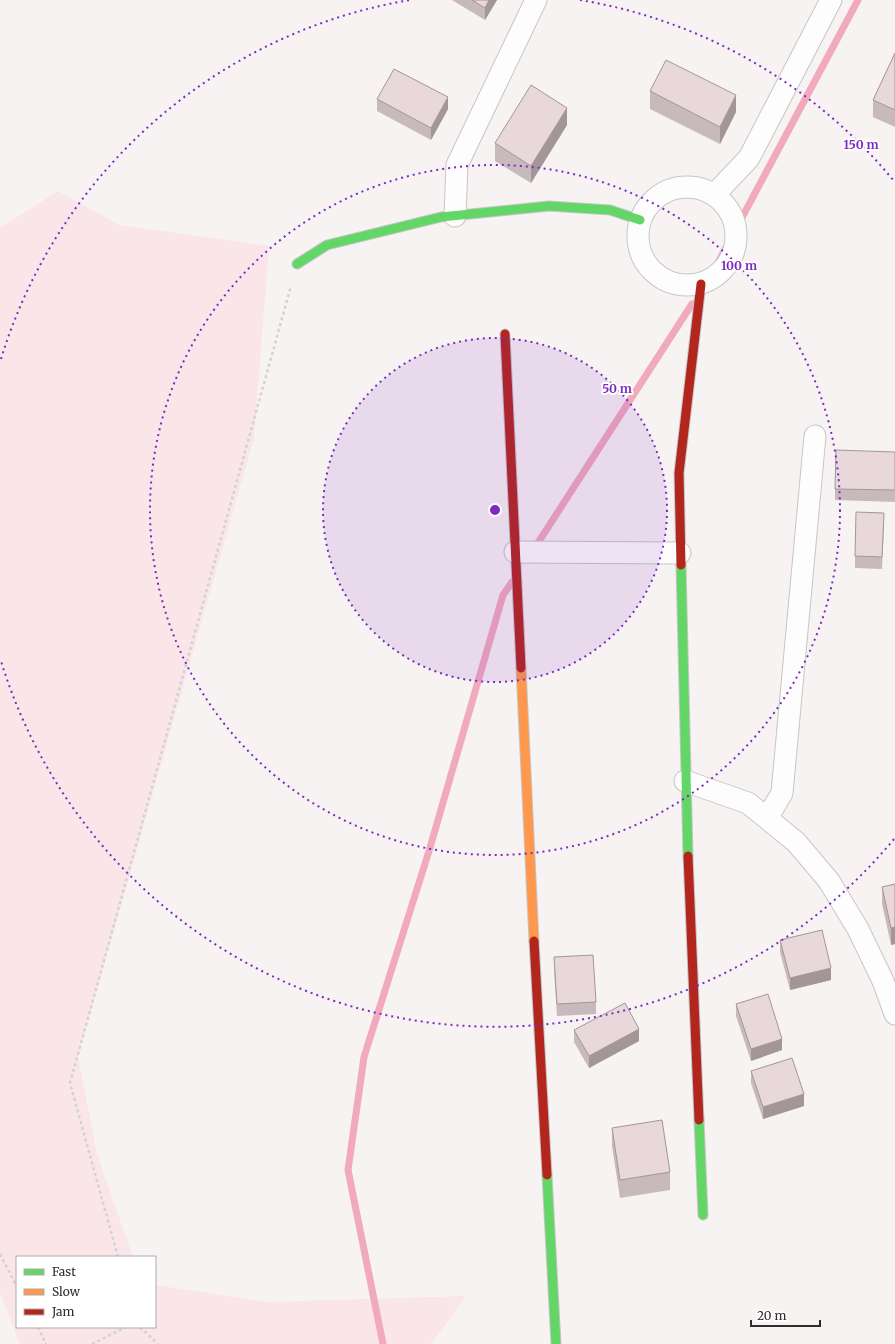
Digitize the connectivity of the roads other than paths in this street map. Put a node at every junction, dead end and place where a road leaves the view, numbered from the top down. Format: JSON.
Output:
{"nodes":[{"id":1,"x":536,"y":0,"type":"edge"},
{"id":2,"x":831,"y":0,"type":"edge"},
{"id":3,"x":714,"y":195,"type":"junction"},
{"id":4,"x":455,"y":216,"type":"junction"},
{"id":5,"x":640,"y":220,"type":"junction"},
{"id":6,"x":297,"y":264,"type":"road end"},
{"id":7,"x":700,"y":284,"type":"junction"},
{"id":8,"x":505,"y":334,"type":"dead end"},
{"id":9,"x":815,"y":436,"type":"dead end"},
{"id":10,"x":515,"y":552,"type":"junction"},
{"id":11,"x":680,"y":553,"type":"junction"},
{"id":12,"x":685,"y":781,"type":"junction"},
{"id":13,"x":767,"y":818,"type":"junction"},
{"id":14,"x":895,"y":1014,"type":"edge"},
{"id":15,"x":703,"y":1215,"type":"dead end"},
{"id":16,"x":556,"y":1344,"type":"edge"}],
"edges":[{"from":1,"to":4,"type":"street"},
{"from":2,"to":3,"type":"street"},
{"from":3,"to":5,"type":"street"},
{"from":3,"to":7,"type":"street"},
{"from":4,"to":5,"type":"street"},
{"from":4,"to":6,"type":"street"},
{"from":5,"to":7,"type":"street"},
{"from":7,"to":11,"type":"street"},
{"from":8,"to":10,"type":"street"},
{"from":9,"to":13,"type":"street"},
{"from":10,"to":11,"type":"street"},
{"from":10,"to":16,"type":"street"},
{"from":11,"to":12,"type":"street"},
{"from":12,"to":13,"type":"street"},
{"from":12,"to":15,"type":"street"},
{"from":13,"to":14,"type":"street"}]}
